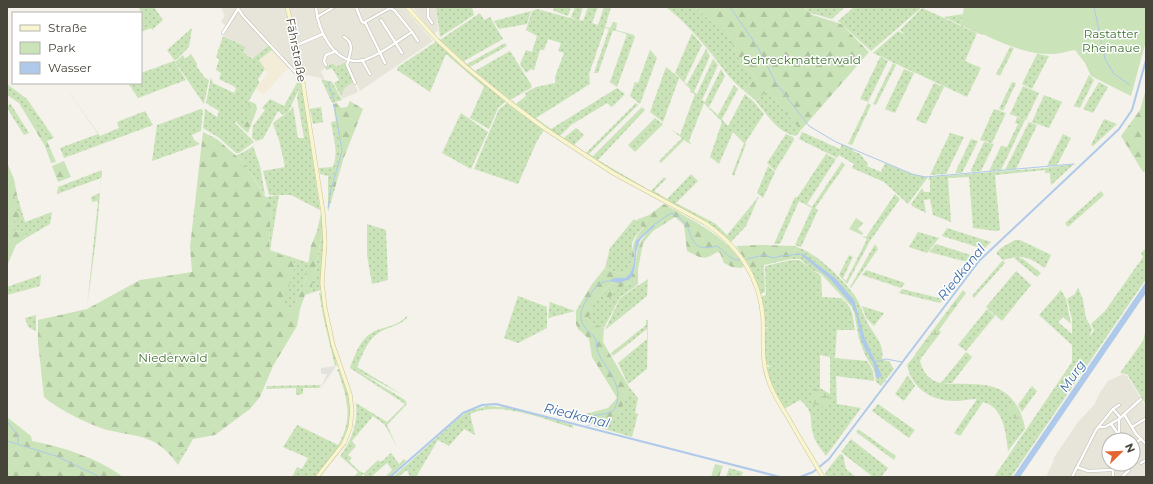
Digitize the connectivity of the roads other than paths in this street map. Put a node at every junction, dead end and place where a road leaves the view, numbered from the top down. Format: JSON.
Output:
{"nodes":[{"id":1,"x":287,"y":7,"type":"edge"},
{"id":2,"x":316,"y":7,"type":"edge"},
{"id":3,"x":334,"y":7,"type":"edge"},
{"id":4,"x":356,"y":7,"type":"edge"},
{"id":5,"x":407,"y":7,"type":"edge"},
{"id":6,"x":428,"y":7,"type":"edge"},
{"id":7,"x":237,"y":8,"type":"edge"},
{"id":8,"x":318,"y":17,"type":"junction"},
{"id":9,"x":381,"y":20,"type":"dead end"},
{"id":10,"x":365,"y":23,"type":"junction"},
{"id":11,"x":432,"y":23,"type":"dead end"},
{"id":12,"x":412,"y":32,"type":"junction"},
{"id":13,"x":223,"y":33,"type":"dead end"},
{"id":14,"x":323,"y":34,"type":"junction"},
{"id":15,"x":344,"y":36,"type":"dead end"},
{"id":16,"x":418,"y":41,"type":"dead end"},
{"id":17,"x":394,"y":43,"type":"junction"},
{"id":18,"x":297,"y":45,"type":"junction"},
{"id":19,"x":336,"y":51,"type":"junction"},
{"id":20,"x":402,"y":52,"type":"dead end"},
{"id":21,"x":378,"y":53,"type":"junction"},
{"id":22,"x":349,"y":59,"type":"junction"},
{"id":23,"x":362,"y":60,"type":"junction"},
{"id":24,"x":385,"y":63,"type":"dead end"},
{"id":25,"x":326,"y":65,"type":"dead end"},
{"id":26,"x":370,"y":74,"type":"dead end"},
{"id":27,"x":302,"y":75,"type":"junction"},
{"id":28,"x":356,"y":83,"type":"dead end"},
{"id":29,"x":1141,"y":398,"type":"dead end"},
{"id":30,"x":1119,"y":405,"type":"dead end"},
{"id":31,"x":1113,"y":409,"type":"junction"},
{"id":32,"x":1124,"y":414,"type":"junction"},
{"id":33,"x":1120,"y":418,"type":"junction"},
{"id":34,"x":1145,"y":419,"type":"edge"},
{"id":35,"x":1111,"y":424,"type":"junction"},
{"id":36,"x":1098,"y":427,"type":"junction"},
{"id":37,"x":1132,"y":427,"type":"junction"},
{"id":38,"x":1117,"y":432,"type":"edge"},
{"id":39,"x":1119,"y":432,"type":"edge"},
{"id":40,"x":1144,"y":439,"type":"edge"},
{"id":41,"x":1146,"y":444,"type":"edge"},
{"id":42,"x":1146,"y":460,"type":"edge"},
{"id":43,"x":1141,"y":463,"type":"dead end"},
{"id":44,"x":1077,"y":467,"type":"junction"},
{"id":45,"x":1101,"y":470,"type":"edge"},
{"id":46,"x":317,"y":477,"type":"edge"},
{"id":47,"x":823,"y":477,"type":"edge"},
{"id":48,"x":1072,"y":477,"type":"edge"}],
"edges":[{"from":1,"to":18,"type":"main road","name":"Fährstraße"},
{"from":2,"to":8,"type":"street"},
{"from":3,"to":8,"type":"street"},
{"from":4,"to":10,"type":"street"},
{"from":5,"to":47,"type":"main road"},
{"from":6,"to":11,"type":"street"},
{"from":7,"to":13,"type":"street"},
{"from":7,"to":27,"type":"street"},
{"from":8,"to":14,"type":"street"},
{"from":9,"to":17,"type":"street"},
{"from":10,"to":12,"type":"street"},
{"from":10,"to":21,"type":"street"},
{"from":12,"to":16,"type":"street"},
{"from":12,"to":17,"type":"street"},
{"from":14,"to":18,"type":"street"},
{"from":14,"to":19,"type":"street"},
{"from":15,"to":22,"type":"street"},
{"from":17,"to":20,"type":"street"},
{"from":17,"to":21,"type":"street"},
{"from":18,"to":27,"type":"main road","name":"Fährstraße"},
{"from":19,"to":22,"type":"street"},
{"from":19,"to":25,"type":"street"},
{"from":21,"to":23,"type":"street"},
{"from":21,"to":24,"type":"street"},
{"from":22,"to":23,"type":"street"},
{"from":22,"to":28,"type":"street"},
{"from":23,"to":26,"type":"street"},
{"from":27,"to":46,"type":"main road","name":"Fährstraße"},
{"from":29,"to":32,"type":"street"},
{"from":30,"to":31,"type":"street"},
{"from":31,"to":33,"type":"street"},
{"from":31,"to":36,"type":"street"},
{"from":32,"to":33,"type":"street"},
{"from":32,"to":37,"type":"street"},
{"from":33,"to":35,"type":"street"},
{"from":33,"to":39,"type":"street"},
{"from":34,"to":37,"type":"street"},
{"from":35,"to":36,"type":"street"},
{"from":35,"to":38,"type":"street"},
{"from":36,"to":44,"type":"street"},
{"from":37,"to":40,"type":"street"},
{"from":40,"to":41,"type":"street"},
{"from":42,"to":43,"type":"street"},
{"from":44,"to":45,"type":"street"},
{"from":44,"to":48,"type":"street"}]}
